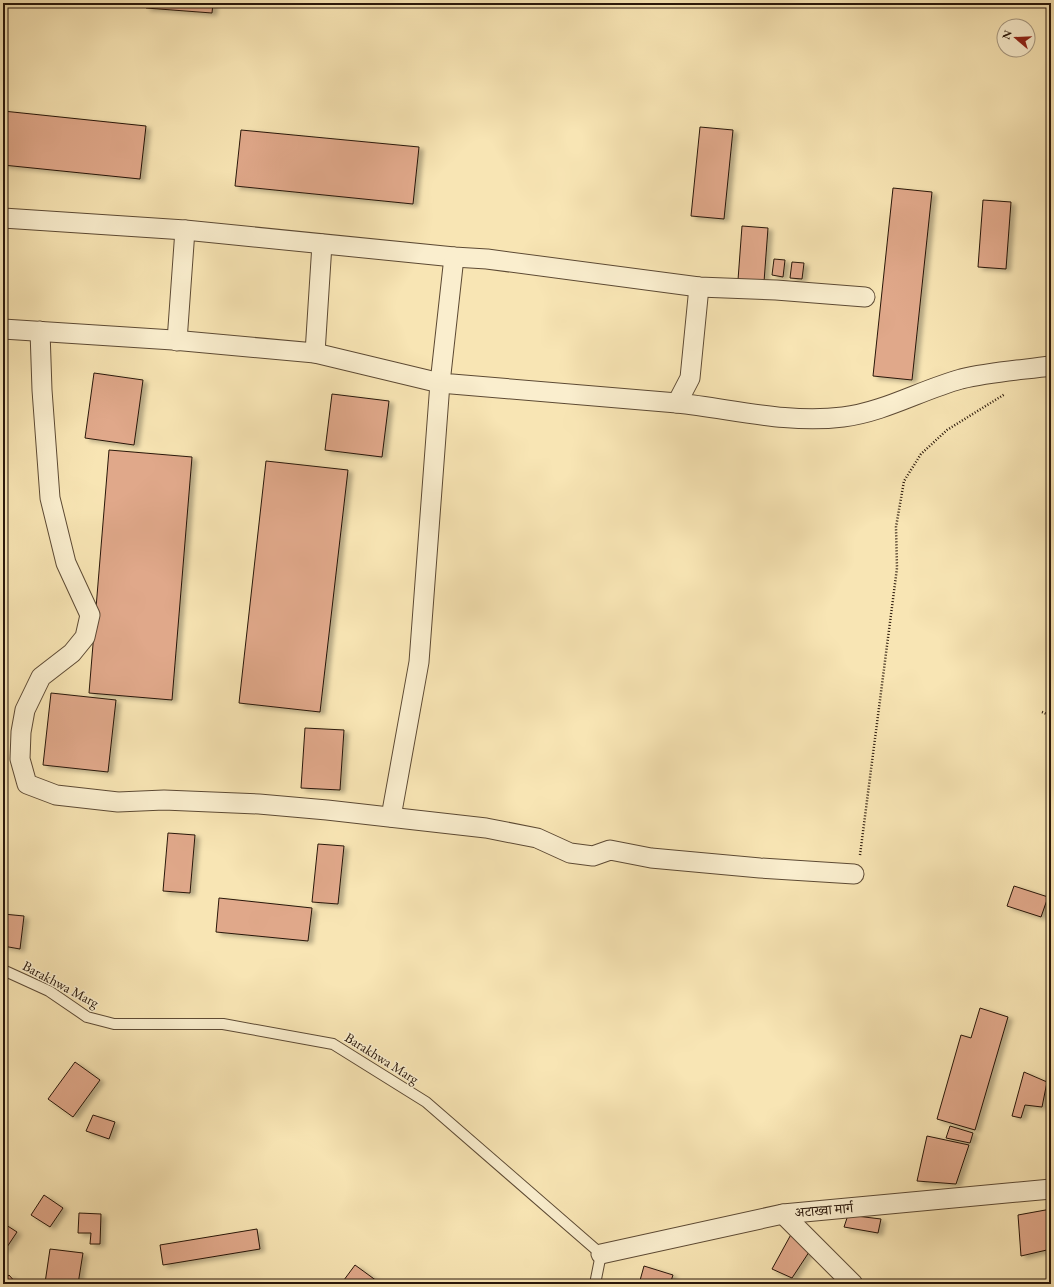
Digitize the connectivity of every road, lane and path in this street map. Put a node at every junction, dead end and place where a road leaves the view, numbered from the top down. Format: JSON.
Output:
{"nodes":[{"id":1,"x":3,"y":218,"type":"edge"},
{"id":2,"x":185,"y":230,"type":"junction"},
{"id":3,"x":322,"y":244,"type":"junction"},
{"id":4,"x":454,"y":258,"type":"junction"},
{"id":5,"x":699,"y":287,"type":"junction"},
{"id":6,"x":865,"y":297,"type":"dead end"},
{"id":7,"x":3,"y":329,"type":"edge"},
{"id":8,"x":40,"y":331,"type":"junction"},
{"id":9,"x":177,"y":341,"type":"junction"},
{"id":10,"x":315,"y":353,"type":"junction"},
{"id":11,"x":1051,"y":366,"type":"edge"},
{"id":12,"x":440,"y":383,"type":"junction"},
{"id":13,"x":1011,"y":390,"type":"dead end"},
{"id":14,"x":677,"y":403,"type":"junction"},
{"id":15,"x":1042,"y":712,"type":"dead end"},
{"id":16,"x":1051,"y":716,"type":"edge"},
{"id":17,"x":391,"y":817,"type":"junction"},
{"id":18,"x":854,"y":874,"type":"joint"},
{"id":19,"x":3,"y":970,"type":"edge"},
{"id":20,"x":1051,"y":1189,"type":"edge"},
{"id":21,"x":783,"y":1214,"type":"junction"},
{"id":22,"x":601,"y":1254,"type":"junction"},
{"id":23,"x":596,"y":1284,"type":"edge"},
{"id":24,"x":853,"y":1284,"type":"edge"}],
"edges":[{"from":1,"to":2,"type":"street"},
{"from":2,"to":3,"type":"street"},
{"from":2,"to":9,"type":"street"},
{"from":3,"to":4,"type":"street"},
{"from":3,"to":10,"type":"street"},
{"from":4,"to":5,"type":"street"},
{"from":4,"to":12,"type":"street"},
{"from":5,"to":6,"type":"street"},
{"from":5,"to":14,"type":"street"},
{"from":7,"to":8,"type":"street"},
{"from":8,"to":9,"type":"street"},
{"from":8,"to":17,"type":"street"},
{"from":9,"to":10,"type":"street"},
{"from":10,"to":12,"type":"street"},
{"from":11,"to":14,"type":"street"},
{"from":12,"to":14,"type":"street"},
{"from":12,"to":17,"type":"street"},
{"from":13,"to":18,"type":"path"},
{"from":15,"to":16,"type":"path"},
{"from":17,"to":18,"type":"street"},
{"from":19,"to":22,"type":"lane","name":"Barakhwa Marg"},
{"from":20,"to":21,"type":"street","name":"अटाख्वा मार्ग"},
{"from":21,"to":22,"type":"street","name":"अटाख्वा मार्ग"},
{"from":21,"to":24,"type":"street"},
{"from":22,"to":23,"type":"lane"}]}
